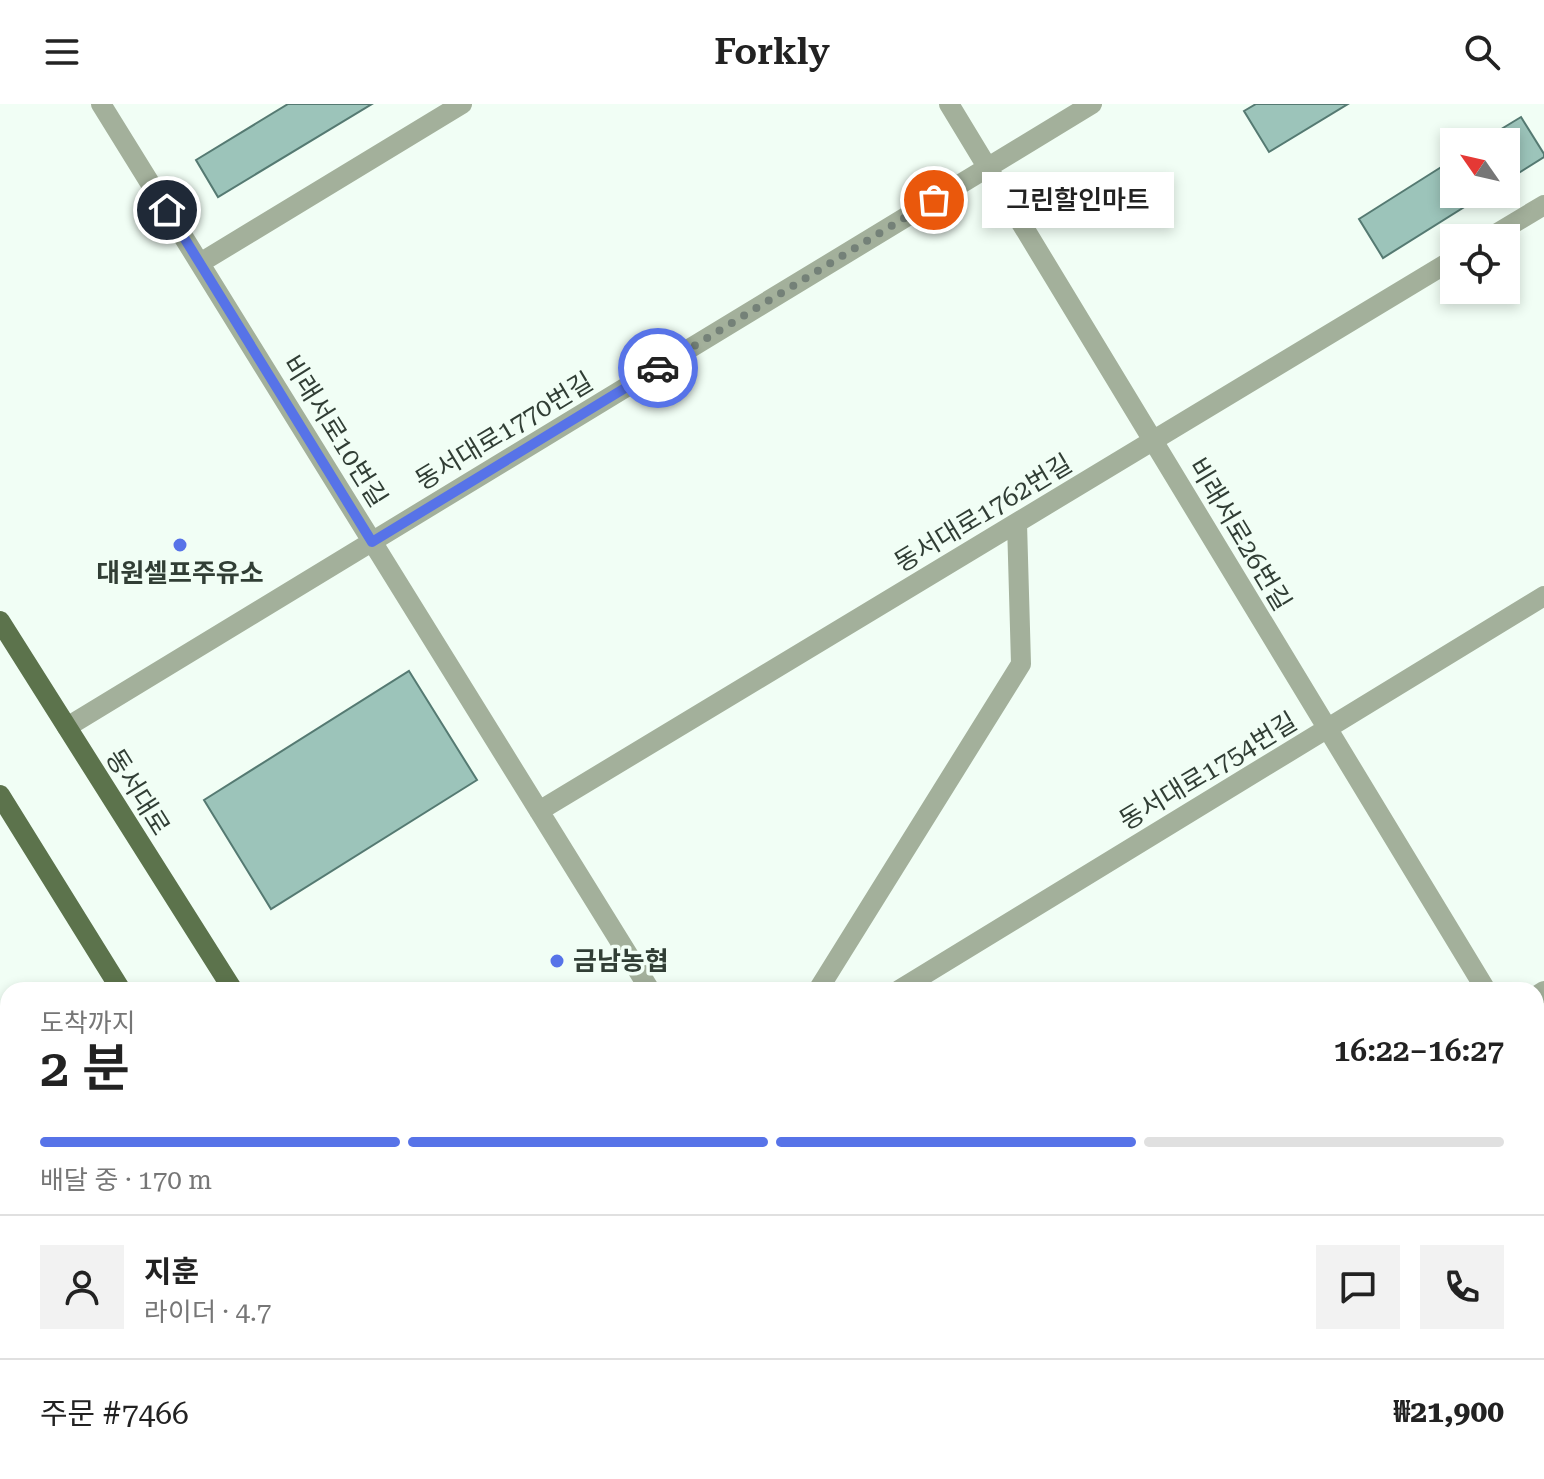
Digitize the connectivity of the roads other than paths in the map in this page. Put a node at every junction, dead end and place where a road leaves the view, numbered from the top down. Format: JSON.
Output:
{"nodes":[{"id":1,"x":101,"y":104,"type":"edge"},
{"id":2,"x":462,"y":104,"type":"edge"},
{"id":3,"x":949,"y":104,"type":"edge"},
{"id":4,"x":1092,"y":104,"type":"edge"},
{"id":5,"x":988,"y":167,"type":"junction"},
{"id":6,"x":1544,"y":205,"type":"edge"},
{"id":7,"x":1512,"y":224,"type":"edge"},
{"id":8,"x":200,"y":263,"type":"junction"},
{"id":9,"x":1440,"y":267,"type":"edge"},
{"id":10,"x":1153,"y":441,"type":"junction"},
{"id":11,"x":1017,"y":523,"type":"junction"},
{"id":12,"x":372,"y":542,"type":"junction"},
{"id":13,"x":1544,"y":596,"type":"edge"},
{"id":14,"x":0,"y":621,"type":"edge"},
{"id":15,"x":67,"y":727,"type":"junction"},
{"id":16,"x":1327,"y":728,"type":"junction"},
{"id":17,"x":0,"y":795,"type":"edge"},
{"id":18,"x":539,"y":811,"type":"junction"},
{"id":19,"x":116,"y":982,"type":"edge"},
{"id":20,"x":228,"y":982,"type":"edge"},
{"id":21,"x":645,"y":982,"type":"edge"},
{"id":22,"x":823,"y":982,"type":"edge"},
{"id":23,"x":912,"y":982,"type":"edge"},
{"id":24,"x":1481,"y":982,"type":"edge"}],
"edges":[{"from":1,"to":8,"type":"street","name":"비래서로10번길"},
{"from":2,"to":8,"type":"street"},
{"from":3,"to":5,"type":"street","name":"비래서로26번길"},
{"from":4,"to":5,"type":"street","name":"동서대로1770번길"},
{"from":5,"to":10,"type":"street","name":"비래서로26번길"},
{"from":5,"to":12,"type":"street","name":"동서대로1770번길"},
{"from":6,"to":7,"type":"street"},
{"from":8,"to":12,"type":"street","name":"비래서로10번길"},
{"from":9,"to":10,"type":"street","name":"동서대로1762번길"},
{"from":10,"to":11,"type":"street","name":"동서대로1762번길"},
{"from":10,"to":16,"type":"street","name":"비래서로26번길"},
{"from":11,"to":18,"type":"street","name":"동서대로1762번길"},
{"from":11,"to":22,"type":"street"},
{"from":12,"to":15,"type":"street","name":"동서대로1770번길"},
{"from":12,"to":18,"type":"street","name":"비래서로10번길"},
{"from":13,"to":16,"type":"street","name":"동서대로1754번길"},
{"from":14,"to":15,"type":"main road","name":"동서대로"},
{"from":15,"to":20,"type":"main road","name":"동서대로"},
{"from":16,"to":23,"type":"street","name":"동서대로1754번길"},
{"from":16,"to":24,"type":"street","name":"비래서로26번길"},
{"from":17,"to":19,"type":"main road"},
{"from":18,"to":21,"type":"street","name":"비래서로10번길"}]}
